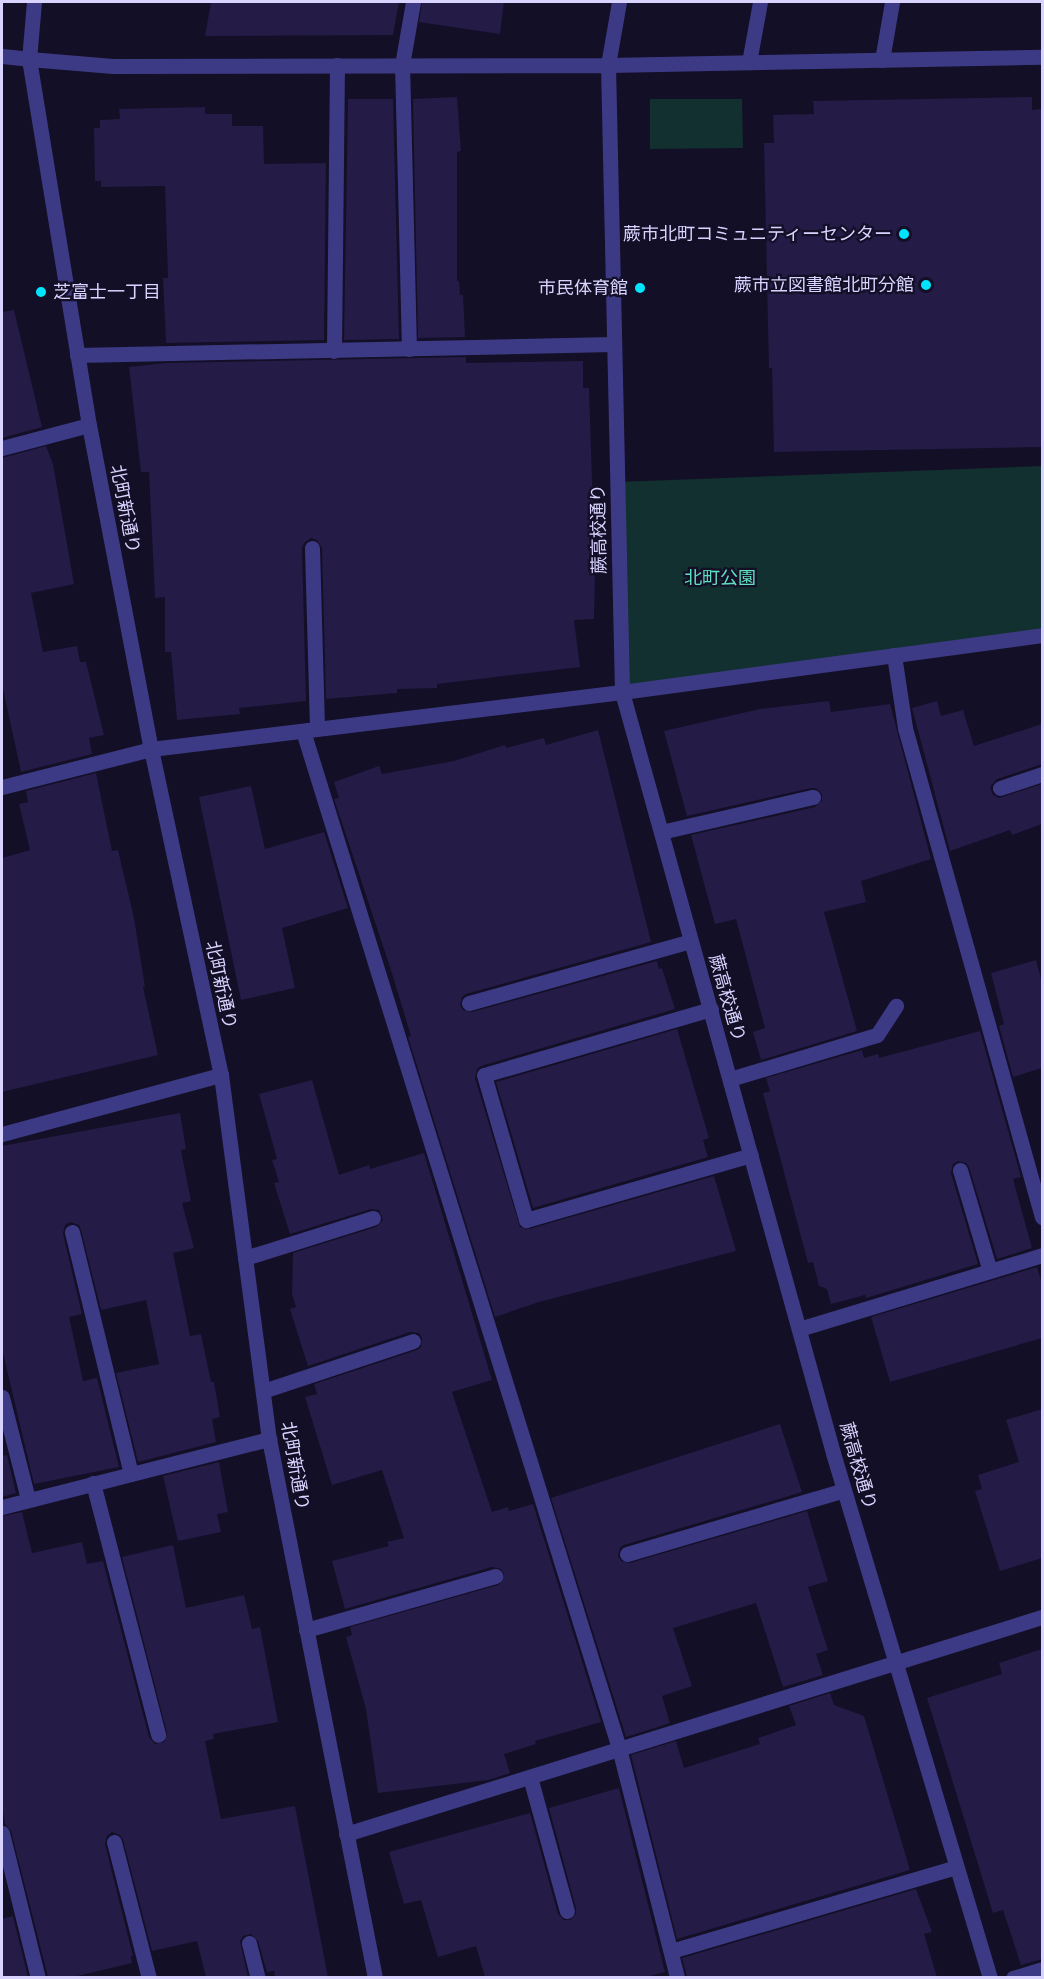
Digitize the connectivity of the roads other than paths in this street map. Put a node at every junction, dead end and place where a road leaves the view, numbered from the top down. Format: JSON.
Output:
{"nodes":[{"id":1,"x":34,"y":2,"type":"edge"},
{"id":2,"x":413,"y":2,"type":"edge"},
{"id":3,"x":619,"y":2,"type":"edge"},
{"id":4,"x":760,"y":2,"type":"edge"},
{"id":5,"x":892,"y":2,"type":"edge"},
{"id":6,"x":2,"y":56,"type":"edge"},
{"id":7,"x":1042,"y":57,"type":"edge"},
{"id":8,"x":29,"y":59,"type":"junction"},
{"id":9,"x":882,"y":60,"type":"junction"},
{"id":10,"x":749,"y":62,"type":"junction"},
{"id":11,"x":337,"y":65,"type":"junction"},
{"id":12,"x":402,"y":65,"type":"junction"},
{"id":13,"x":608,"y":65,"type":"junction"},
{"id":14,"x":614,"y":344,"type":"junction"},
{"id":15,"x":409,"y":350,"type":"junction"},
{"id":16,"x":334,"y":351,"type":"junction"},
{"id":17,"x":77,"y":355,"type":"junction"},
{"id":18,"x":89,"y":425,"type":"junction"},
{"id":19,"x":2,"y":448,"type":"edge"},
{"id":20,"x":312,"y":548,"type":"dead end"},
{"id":21,"x":1042,"y":635,"type":"edge"},
{"id":22,"x":894,"y":655,"type":"junction"},
{"id":23,"x":622,"y":692,"type":"junction"},
{"id":24,"x":310,"y":730,"type":"junction"},
{"id":25,"x":151,"y":749,"type":"junction"},
{"id":26,"x":1042,"y":774,"type":"edge"},
{"id":27,"x":2,"y":788,"type":"edge"},
{"id":28,"x":1000,"y":788,"type":"dead end"},
{"id":29,"x":813,"y":797,"type":"dead end"},
{"id":30,"x":661,"y":832,"type":"junction"},
{"id":31,"x":691,"y":941,"type":"junction"},
{"id":32,"x":469,"y":1003,"type":"dead end"},
{"id":33,"x":896,"y":1006,"type":"dead end"},
{"id":34,"x":711,"y":1009,"type":"junction"},
{"id":35,"x":221,"y":1075,"type":"junction"},
{"id":36,"x":730,"y":1079,"type":"junction"},
{"id":37,"x":2,"y":1134,"type":"edge"},
{"id":38,"x":751,"y":1155,"type":"junction"},
{"id":39,"x":960,"y":1170,"type":"dead end"},
{"id":40,"x":1042,"y":1217,"type":"edge"},
{"id":41,"x":373,"y":1218,"type":"dead end"},
{"id":42,"x":72,"y":1232,"type":"dead end"},
{"id":43,"x":1042,"y":1255,"type":"edge"},
{"id":44,"x":245,"y":1258,"type":"junction"},
{"id":45,"x":990,"y":1270,"type":"junction"},
{"id":46,"x":799,"y":1329,"type":"junction"},
{"id":47,"x":413,"y":1341,"type":"dead end"},
{"id":48,"x":263,"y":1391,"type":"junction"},
{"id":49,"x":2,"y":1397,"type":"edge"},
{"id":50,"x":269,"y":1439,"type":"junction"},
{"id":51,"x":131,"y":1474,"type":"junction"},
{"id":52,"x":93,"y":1483,"type":"junction"},
{"id":53,"x":844,"y":1490,"type":"junction"},
{"id":54,"x":28,"y":1499,"type":"junction"},
{"id":55,"x":2,"y":1507,"type":"edge"},
{"id":56,"x":627,"y":1554,"type":"dead end"},
{"id":57,"x":495,"y":1576,"type":"dead end"},
{"id":58,"x":1042,"y":1617,"type":"edge"},
{"id":59,"x":306,"y":1630,"type":"junction"},
{"id":60,"x":894,"y":1662,"type":"junction"},
{"id":61,"x":158,"y":1735,"type":"dead end"},
{"id":62,"x":620,"y":1748,"type":"junction"},
{"id":63,"x":530,"y":1777,"type":"junction"},
{"id":64,"x":2,"y":1833,"type":"edge"},
{"id":65,"x":346,"y":1834,"type":"junction"},
{"id":66,"x":114,"y":1842,"type":"dead end"},
{"id":67,"x":956,"y":1867,"type":"junction"},
{"id":68,"x":567,"y":1911,"type":"dead end"},
{"id":69,"x":249,"y":1943,"type":"dead end"},
{"id":70,"x":671,"y":1952,"type":"junction"},
{"id":71,"x":1042,"y":1969,"type":"edge"},
{"id":72,"x":38,"y":1977,"type":"edge"},
{"id":73,"x":149,"y":1977,"type":"edge"},
{"id":74,"x":258,"y":1977,"type":"edge"},
{"id":75,"x":375,"y":1977,"type":"edge"},
{"id":76,"x":677,"y":1977,"type":"edge"},
{"id":77,"x":990,"y":1977,"type":"edge"},
{"id":78,"x":1013,"y":1977,"type":"edge"}],
"edges":[{"from":1,"to":8,"type":"street","name":"北町新通り"},
{"from":2,"to":12,"type":"street"},
{"from":3,"to":13,"type":"street","name":"蕨高校通り"},
{"from":4,"to":10,"type":"street"},
{"from":5,"to":9,"type":"street"},
{"from":6,"to":8,"type":"street"},
{"from":7,"to":9,"type":"street"},
{"from":8,"to":11,"type":"street"},
{"from":8,"to":17,"type":"street","name":"北町新通り"},
{"from":9,"to":10,"type":"street"},
{"from":10,"to":13,"type":"street"},
{"from":11,"to":12,"type":"street"},
{"from":11,"to":16,"type":"street"},
{"from":12,"to":13,"type":"street"},
{"from":12,"to":15,"type":"street"},
{"from":13,"to":14,"type":"street","name":"蕨高校通り"},
{"from":14,"to":15,"type":"street"},
{"from":14,"to":23,"type":"street","name":"蕨高校通り"},
{"from":15,"to":16,"type":"street"},
{"from":16,"to":17,"type":"street"},
{"from":17,"to":18,"type":"street","name":"北町新通り"},
{"from":18,"to":19,"type":"street"},
{"from":18,"to":25,"type":"street","name":"北町新通り"},
{"from":20,"to":24,"type":"street"},
{"from":21,"to":22,"type":"street"},
{"from":22,"to":23,"type":"street"},
{"from":22,"to":40,"type":"street"},
{"from":23,"to":24,"type":"street"},
{"from":23,"to":30,"type":"street","name":"蕨高校通り"},
{"from":24,"to":25,"type":"street"},
{"from":24,"to":62,"type":"street"},
{"from":25,"to":27,"type":"street"},
{"from":25,"to":35,"type":"street","name":"北町新通り"},
{"from":26,"to":28,"type":"street"},
{"from":29,"to":30,"type":"street"},
{"from":30,"to":31,"type":"street","name":"蕨高校通り"},
{"from":31,"to":32,"type":"street"},
{"from":31,"to":34,"type":"street","name":"蕨高校通り"},
{"from":33,"to":36,"type":"street"},
{"from":34,"to":36,"type":"street","name":"蕨高校通り"},
{"from":34,"to":38,"type":"street"},
{"from":35,"to":37,"type":"street"},
{"from":35,"to":44,"type":"street","name":"北町新通り"},
{"from":36,"to":38,"type":"street","name":"蕨高校通り"},
{"from":38,"to":46,"type":"street","name":"蕨高校通り"},
{"from":39,"to":45,"type":"street"},
{"from":41,"to":44,"type":"street"},
{"from":42,"to":51,"type":"street"},
{"from":43,"to":45,"type":"street"},
{"from":44,"to":48,"type":"street","name":"北町新通り"},
{"from":45,"to":46,"type":"street"},
{"from":46,"to":53,"type":"street","name":"蕨高校通り"},
{"from":47,"to":48,"type":"street"},
{"from":48,"to":50,"type":"street","name":"北町新通り"},
{"from":49,"to":54,"type":"street"},
{"from":50,"to":51,"type":"street"},
{"from":50,"to":59,"type":"street","name":"北町新通り"},
{"from":51,"to":52,"type":"street"},
{"from":52,"to":54,"type":"street"},
{"from":52,"to":61,"type":"street"},
{"from":53,"to":56,"type":"street"},
{"from":53,"to":60,"type":"street","name":"蕨高校通り"},
{"from":54,"to":55,"type":"street"},
{"from":57,"to":59,"type":"street"},
{"from":58,"to":60,"type":"street"},
{"from":59,"to":65,"type":"street","name":"北町新通り"},
{"from":60,"to":62,"type":"street"},
{"from":60,"to":67,"type":"street","name":"蕨高校通り"},
{"from":62,"to":63,"type":"street"},
{"from":62,"to":70,"type":"street"},
{"from":63,"to":65,"type":"street"},
{"from":63,"to":68,"type":"street"},
{"from":64,"to":72,"type":"street"},
{"from":65,"to":75,"type":"street","name":"北町新通り"},
{"from":66,"to":73,"type":"street"},
{"from":67,"to":70,"type":"street"},
{"from":67,"to":77,"type":"street","name":"蕨高校通り"},
{"from":69,"to":74,"type":"street"},
{"from":70,"to":76,"type":"street"},
{"from":71,"to":78,"type":"street"}]}
